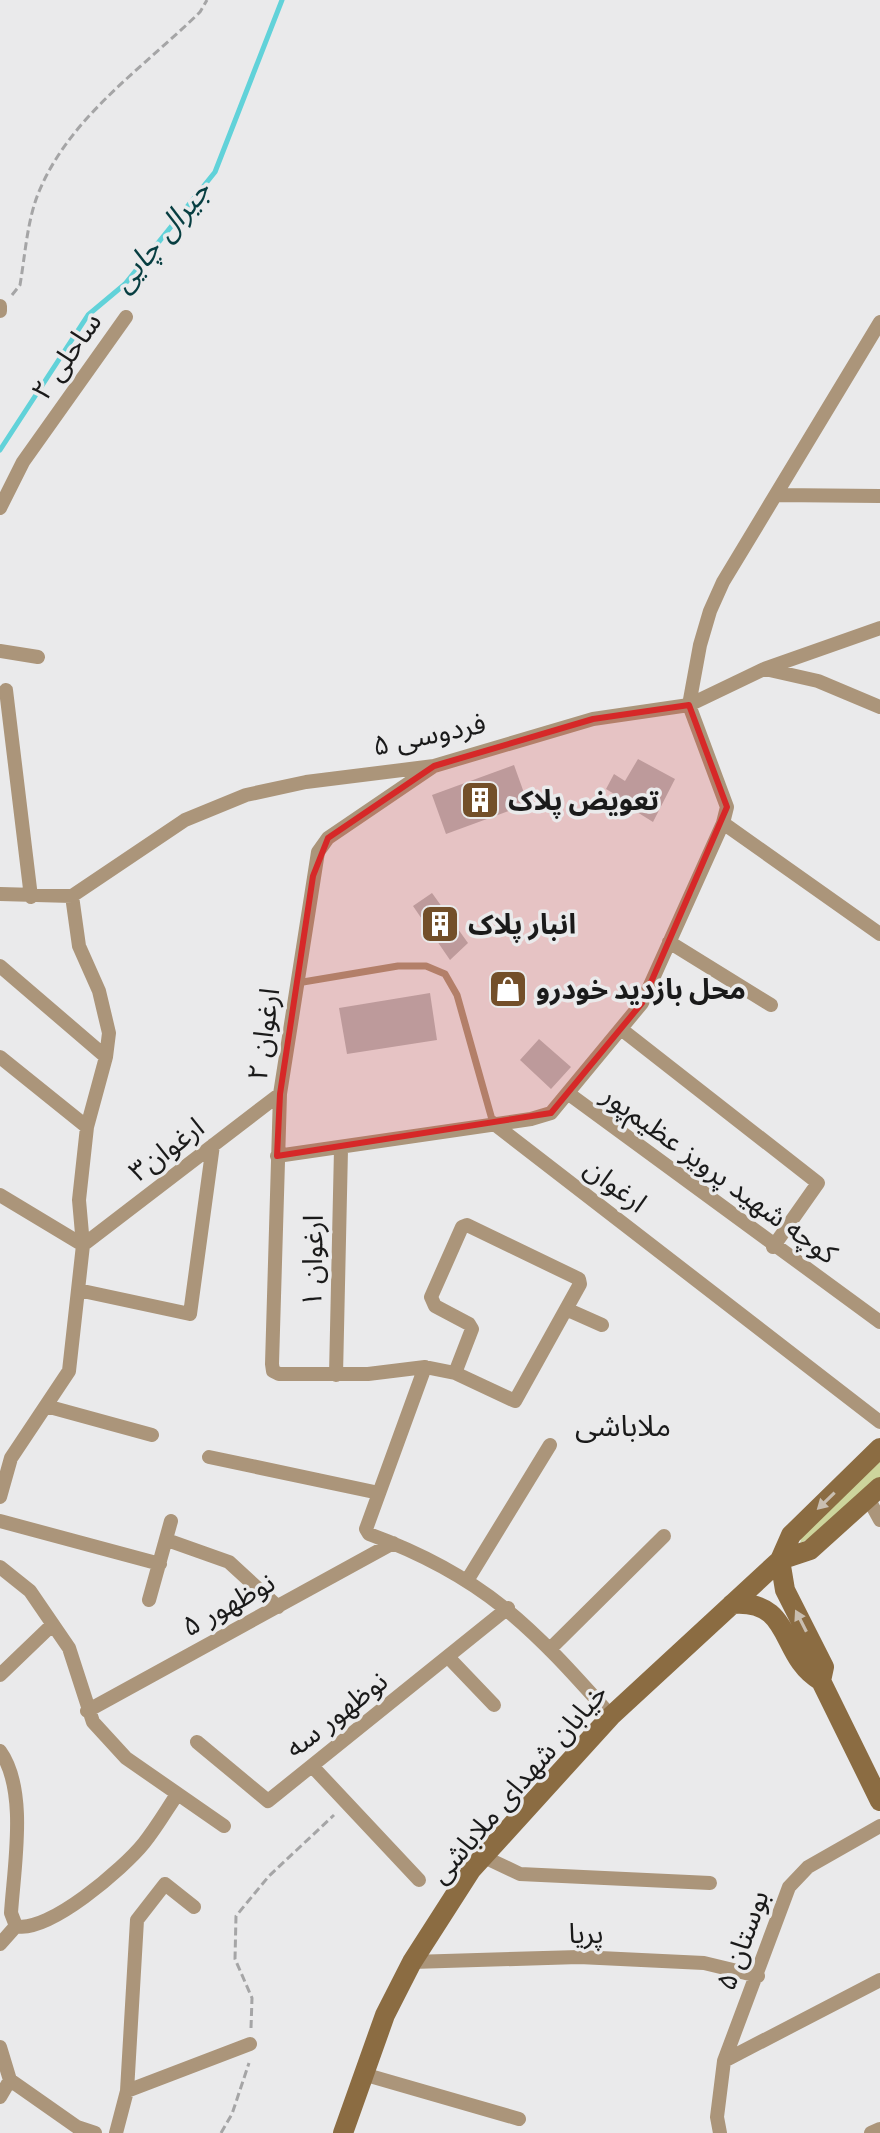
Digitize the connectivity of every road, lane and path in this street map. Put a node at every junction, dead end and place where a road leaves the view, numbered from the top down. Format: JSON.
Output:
{"nodes":[{"id":1,"x":207,"y":0,"type":"edge"},
{"id":2,"x":1,"y":308,"type":"edge"},
{"id":3,"x":126,"y":317,"type":"dead end"},
{"id":4,"x":880,"y":322,"type":"edge"},
{"id":5,"x":776,"y":495,"type":"junction"},
{"id":6,"x":880,"y":496,"type":"edge"},
{"id":7,"x":0,"y":508,"type":"edge"},
{"id":8,"x":880,"y":628,"type":"edge"},
{"id":9,"x":0,"y":651,"type":"edge"},
{"id":10,"x":38,"y":657,"type":"dead end"},
{"id":11,"x":764,"y":669,"type":"junction"},
{"id":12,"x":6,"y":690,"type":"dead end"},
{"id":13,"x":689,"y":705,"type":"junction"},
{"id":14,"x":880,"y":707,"type":"edge"},
{"id":15,"x":434,"y":766,"type":"junction"},
{"id":16,"x":723,"y":823,"type":"junction"},
{"id":17,"x":0,"y":894,"type":"edge"},
{"id":18,"x":72,"y":896,"type":"junction"},
{"id":19,"x":31,"y":897,"type":"junction"},
{"id":20,"x":880,"y":934,"type":"edge"},
{"id":21,"x":669,"y":942,"type":"junction"},
{"id":22,"x":0,"y":966,"type":"edge"},
{"id":23,"x":297,"y":983,"type":"junction"},
{"id":24,"x":771,"y":1005,"type":"dead end"},
{"id":25,"x":621,"y":1029,"type":"junction"},
{"id":26,"x":0,"y":1057,"type":"edge"},
{"id":27,"x":106,"y":1057,"type":"junction"},
{"id":28,"x":280,"y":1094,"type":"junction"},
{"id":29,"x":569,"y":1094,"type":"junction"},
{"id":30,"x":493,"y":1123,"type":"junction"},
{"id":31,"x":87,"y":1127,"type":"junction"},
{"id":32,"x":213,"y":1145,"type":"junction"},
{"id":33,"x":341,"y":1149,"type":"junction"},
{"id":34,"x":277,"y":1156,"type":"junction"},
{"id":35,"x":0,"y":1195,"type":"edge"},
{"id":36,"x":83,"y":1245,"type":"junction"},
{"id":37,"x":773,"y":1247,"type":"junction"},
{"id":38,"x":78,"y":1290,"type":"junction"},
{"id":39,"x":566,"y":1309,"type":"junction"},
{"id":40,"x":880,"y":1322,"type":"edge"},
{"id":41,"x":602,"y":1325,"type":"dead end"},
{"id":42,"x":425,"y":1367,"type":"junction"},
{"id":43,"x":455,"y":1373,"type":"junction"},
{"id":44,"x":336,"y":1375,"type":"junction"},
{"id":45,"x":46,"y":1406,"type":"junction"},
{"id":46,"x":880,"y":1422,"type":"edge"},
{"id":47,"x":152,"y":1435,"type":"dead end"},
{"id":48,"x":550,"y":1445,"type":"dead end"},
{"id":49,"x":880,"y":1448,"type":"edge"},
{"id":50,"x":5,"y":1453,"type":"edge"},
{"id":51,"x":209,"y":1457,"type":"dead end"},
{"id":52,"x":874,"y":1492,"type":"edge"},
{"id":53,"x":379,"y":1493,"type":"junction"},
{"id":54,"x":0,"y":1497,"type":"edge"},
{"id":55,"x":880,"y":1520,"type":"edge"},
{"id":56,"x":0,"y":1521,"type":"edge"},
{"id":57,"x":171,"y":1521,"type":"dead end"},
{"id":58,"x":664,"y":1536,"type":"dead end"},
{"id":59,"x":167,"y":1540,"type":"junction"},
{"id":60,"x":393,"y":1543,"type":"junction"},
{"id":61,"x":780,"y":1560,"type":"junction"},
{"id":62,"x":160,"y":1564,"type":"junction"},
{"id":63,"x":0,"y":1567,"type":"edge"},
{"id":64,"x":468,"y":1579,"type":"junction"},
{"id":65,"x":149,"y":1600,"type":"dead end"},
{"id":66,"x":732,"y":1604,"type":"junction"},
{"id":67,"x":278,"y":1607,"type":"junction"},
{"id":68,"x":508,"y":1608,"type":"junction"},
{"id":69,"x":52,"y":1625,"type":"junction"},
{"id":70,"x":551,"y":1648,"type":"junction"},
{"id":71,"x":449,"y":1658,"type":"junction"},
{"id":72,"x":0,"y":1675,"type":"edge"},
{"id":73,"x":821,"y":1681,"type":"junction"},
{"id":74,"x":494,"y":1705,"type":"dead end"},
{"id":75,"x":87,"y":1711,"type":"junction"},
{"id":76,"x":611,"y":1716,"type":"junction"},
{"id":77,"x":197,"y":1742,"type":"dead end"},
{"id":78,"x":0,"y":1751,"type":"edge"},
{"id":79,"x":312,"y":1766,"type":"junction"},
{"id":80,"x":0,"y":1785,"type":"edge"},
{"id":81,"x":16,"y":1789,"type":"junction"},
{"id":82,"x":176,"y":1796,"type":"junction"},
{"id":83,"x":880,"y":1801,"type":"edge"},
{"id":84,"x":346,"y":1803,"type":"junction"},
{"id":85,"x":224,"y":1826,"type":"dead end"},
{"id":86,"x":880,"y":1826,"type":"edge"},
{"id":87,"x":484,"y":1857,"type":"junction"},
{"id":88,"x":7,"y":1871,"type":"edge"},
{"id":89,"x":419,"y":1880,"type":"dead end"},
{"id":90,"x":710,"y":1883,"type":"dead end"},
{"id":91,"x":194,"y":1907,"type":"dead end"},
{"id":92,"x":16,"y":1926,"type":"junction"},
{"id":93,"x":0,"y":1944,"type":"edge"},
{"id":94,"x":412,"y":1962,"type":"junction"},
{"id":95,"x":758,"y":1976,"type":"junction"},
{"id":96,"x":880,"y":1980,"type":"edge"},
{"id":97,"x":250,"y":2044,"type":"junction"},
{"id":98,"x":0,"y":2047,"type":"edge"},
{"id":99,"x":724,"y":2061,"type":"junction"},
{"id":100,"x":363,"y":2074,"type":"junction"},
{"id":101,"x":10,"y":2080,"type":"junction"},
{"id":102,"x":127,"y":2091,"type":"junction"},
{"id":103,"x":0,"y":2097,"type":"edge"},
{"id":104,"x":519,"y":2119,"type":"dead end"},
{"id":105,"x":880,"y":2129,"type":"edge"},
{"id":106,"x":95,"y":2133,"type":"edge"},
{"id":107,"x":116,"y":2133,"type":"edge"},
{"id":108,"x":221,"y":2133,"type":"edge"},
{"id":109,"x":343,"y":2133,"type":"edge"},
{"id":110,"x":720,"y":2133,"type":"edge"},
{"id":111,"x":871,"y":2133,"type":"edge"}],
"edges":[{"from":1,"to":2,"type":"path"},
{"from":3,"to":7,"type":"street","name":"ساحلی ۲"},
{"from":4,"to":5,"type":"street"},
{"from":5,"to":6,"type":"street"},
{"from":5,"to":13,"type":"street"},
{"from":8,"to":11,"type":"street","name":"فردوسی ۵"},
{"from":9,"to":10,"type":"street"},
{"from":11,"to":13,"type":"street","name":"فردوسی ۵"},
{"from":11,"to":14,"type":"street"},
{"from":12,"to":19,"type":"street"},
{"from":13,"to":15,"type":"street","name":"فردوسی ۵"},
{"from":13,"to":16,"type":"street"},
{"from":15,"to":18,"type":"street","name":"فردوسی ۵"},
{"from":15,"to":23,"type":"street","name":"ارغوان ۲"},
{"from":16,"to":20,"type":"street"},
{"from":16,"to":21,"type":"street"},
{"from":17,"to":19,"type":"street"},
{"from":18,"to":19,"type":"street"},
{"from":18,"to":27,"type":"street"},
{"from":21,"to":24,"type":"street"},
{"from":21,"to":25,"type":"street"},
{"from":22,"to":27,"type":"street"},
{"from":23,"to":28,"type":"street","name":"ارغوان ۲"},
{"from":23,"to":30,"type":"lane"},
{"from":25,"to":29,"type":"street"},
{"from":25,"to":37,"type":"street"},
{"from":26,"to":31,"type":"street"},
{"from":27,"to":31,"type":"street"},
{"from":28,"to":32,"type":"street","name":"ارغوان۳"},
{"from":28,"to":34,"type":"street","name":"ارغوان ۲"},
{"from":29,"to":30,"type":"street"},
{"from":29,"to":37,"type":"street","name":"کوچه شهید پرویز عظیم‌پور"},
{"from":30,"to":33,"type":"street"},
{"from":30,"to":46,"type":"street","name":"ارغوان"},
{"from":31,"to":36,"type":"street"},
{"from":32,"to":36,"type":"street","name":"ارغوان۳"},
{"from":32,"to":38,"type":"street"},
{"from":33,"to":34,"type":"street"},
{"from":33,"to":44,"type":"street","name":"ارغوان ۱"},
{"from":34,"to":44,"type":"street","name":"ارغوان ۲"},
{"from":35,"to":36,"type":"street"},
{"from":36,"to":38,"type":"street"},
{"from":37,"to":40,"type":"street","name":"کوچه شهید پرویز عظیم‌پور"},
{"from":38,"to":45,"type":"street"},
{"from":39,"to":41,"type":"street"},
{"from":39,"to":43,"type":"street"},
{"from":39,"to":43,"type":"street"},
{"from":42,"to":43,"type":"street"},
{"from":42,"to":44,"type":"street"},
{"from":42,"to":53,"type":"street"},
{"from":45,"to":47,"type":"street"},
{"from":45,"to":50,"type":"street"},
{"from":48,"to":64,"type":"street"},
{"from":49,"to":61,"type":"street","name":"خیابان شهدای ملاباشی","one_way":true},
{"from":50,"to":54,"type":"street"},
{"from":51,"to":53,"type":"street"},
{"from":52,"to":55,"type":"street"},
{"from":52,"to":61,"type":"street","name":"خیابان شهدای ملاباشی"},
{"from":53,"to":60,"type":"street"},
{"from":56,"to":62,"type":"street"},
{"from":57,"to":59,"type":"street"},
{"from":58,"to":70,"type":"street"},
{"from":59,"to":62,"type":"street"},
{"from":59,"to":67,"type":"street"},
{"from":60,"to":64,"type":"street"},
{"from":60,"to":67,"type":"street","name":"نوظهور ۵"},
{"from":61,"to":66,"type":"street","name":"خیابان شهدای ملاباشی"},
{"from":73,"to":61,"type":"street","one_way":true},
{"from":62,"to":65,"type":"street"},
{"from":63,"to":69,"type":"street"},
{"from":64,"to":68,"type":"street"},
{"from":66,"to":73,"type":"street"},
{"from":66,"to":76,"type":"street","name":"خیابان شهدای ملاباشی"},
{"from":67,"to":75,"type":"street","name":"نوظهور ۵"},
{"from":68,"to":70,"type":"street"},
{"from":68,"to":71,"type":"street","name":"نوظهور سه"},
{"from":69,"to":72,"type":"street"},
{"from":69,"to":75,"type":"street"},
{"from":70,"to":76,"type":"street"},
{"from":71,"to":74,"type":"street"},
{"from":71,"to":79,"type":"street","name":"نوظهور سه"},
{"from":73,"to":83,"type":"street"},
{"from":75,"to":82,"type":"street"},
{"from":76,"to":87,"type":"street","name":"خیابان شهدای ملاباشی"},
{"from":77,"to":79,"type":"street","name":"نوظهور سه"},
{"from":78,"to":81,"type":"street"},
{"from":79,"to":84,"type":"street"},
{"from":80,"to":81,"type":"street"},
{"from":81,"to":88,"type":"street"},
{"from":82,"to":85,"type":"street"},
{"from":82,"to":92,"type":"street"},
{"from":84,"to":89,"type":"street"},
{"from":84,"to":97,"type":"path"},
{"from":86,"to":95,"type":"street","name":"بوستان ۵"},
{"from":87,"to":90,"type":"street"},
{"from":87,"to":94,"type":"street","name":"خیابان شهدای ملاباشی"},
{"from":88,"to":92,"type":"street"},
{"from":91,"to":102,"type":"street"},
{"from":92,"to":93,"type":"street"},
{"from":94,"to":95,"type":"street","name":"پریا"},
{"from":94,"to":100,"type":"street","name":"خیابان شهدای ملاباشی"},
{"from":95,"to":99,"type":"street","name":"بوستان ۵"},
{"from":96,"to":99,"type":"street"},
{"from":97,"to":102,"type":"street"},
{"from":97,"to":108,"type":"path"},
{"from":98,"to":101,"type":"street"},
{"from":99,"to":110,"type":"street","name":"بوستان ۵"},
{"from":100,"to":104,"type":"street"},
{"from":100,"to":109,"type":"street","name":"خیابان شهدای ملاباشی"},
{"from":101,"to":103,"type":"street"},
{"from":101,"to":106,"type":"street"},
{"from":102,"to":107,"type":"street"},
{"from":105,"to":111,"type":"street"}]}
